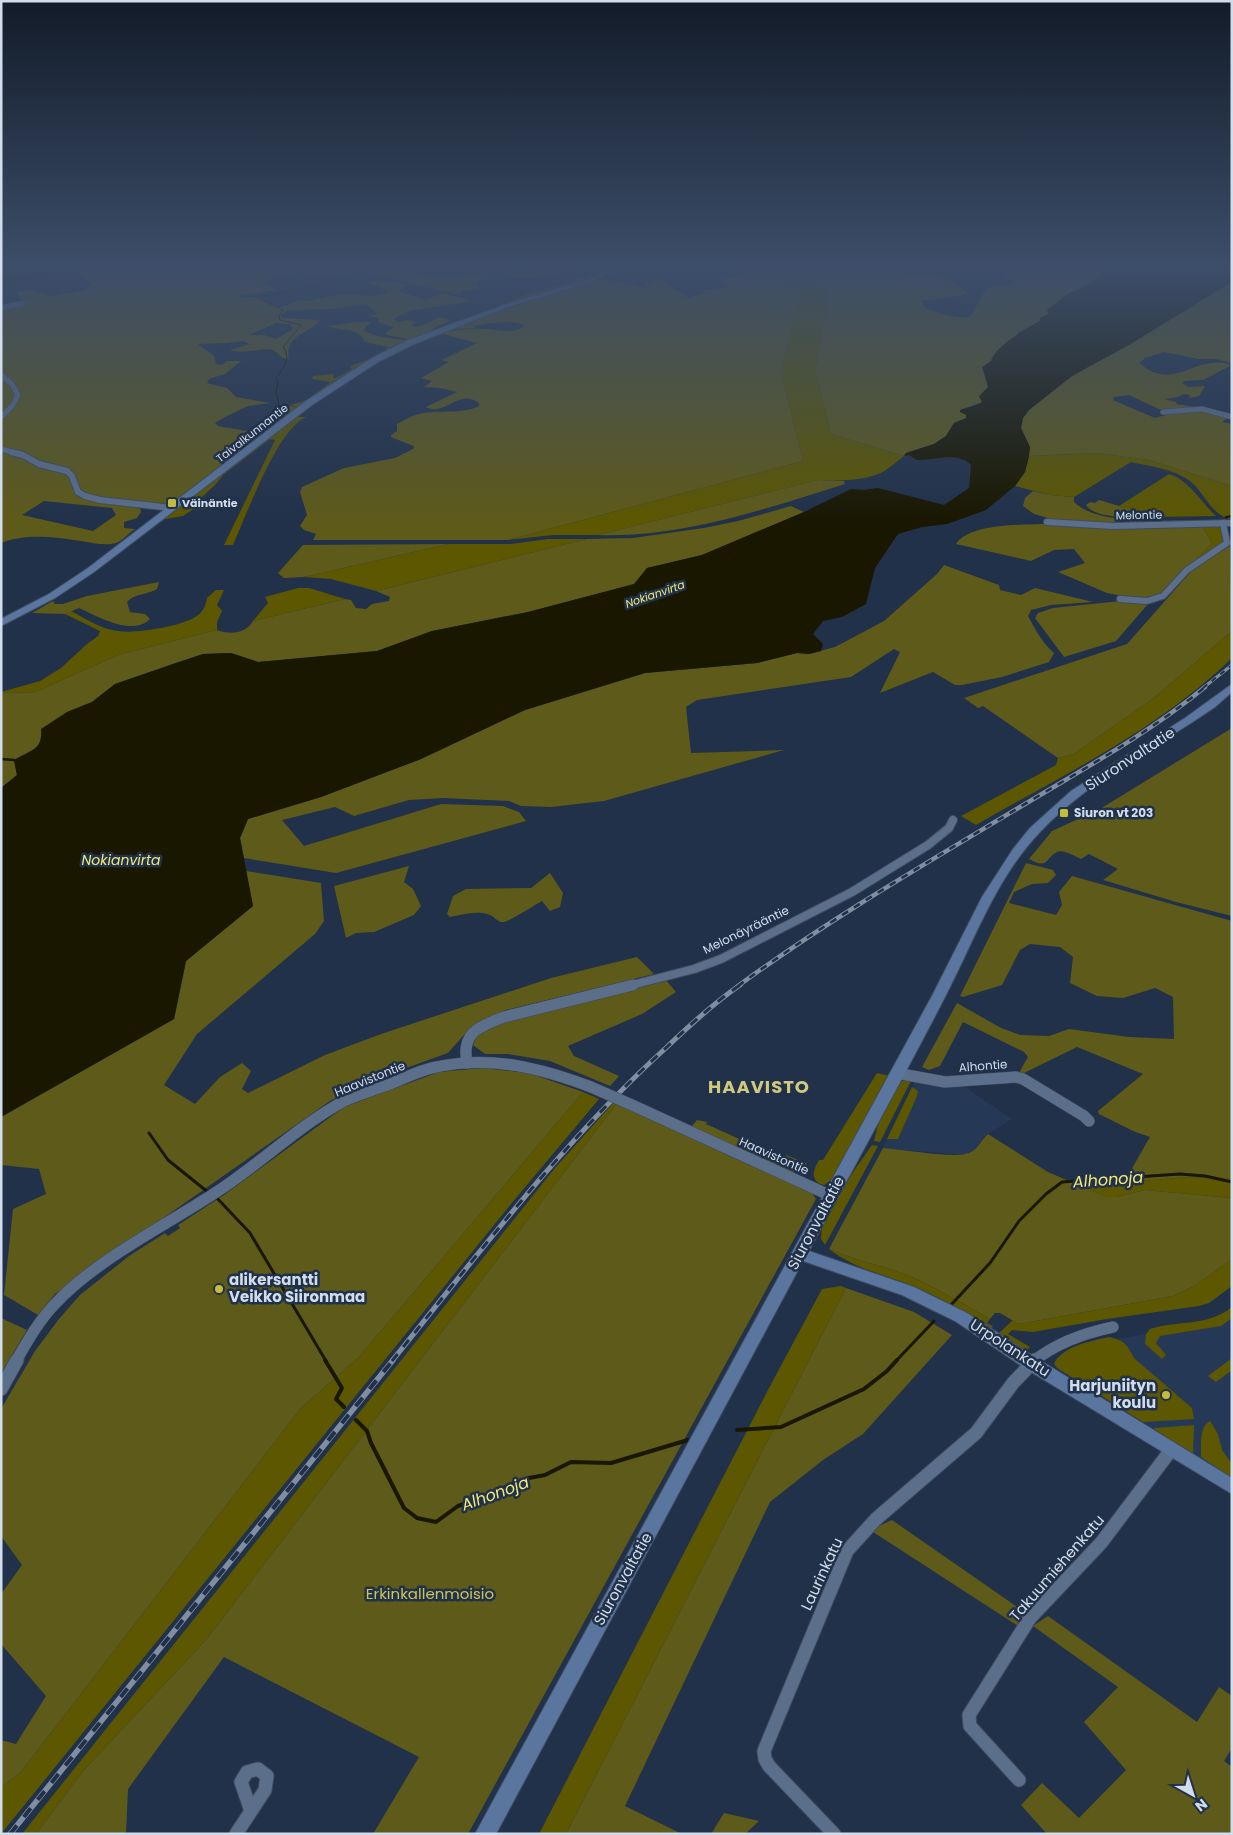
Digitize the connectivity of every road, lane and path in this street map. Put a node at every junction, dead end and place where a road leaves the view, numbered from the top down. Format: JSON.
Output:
{"nodes":[{"id":1,"x":391,"y":352,"type":"edge"},
{"id":2,"x":1,"y":375,"type":"edge"},
{"id":3,"x":1163,"y":412,"type":"dead end"},
{"id":4,"x":1232,"y":417,"type":"edge"},
{"id":5,"x":1,"y":418,"type":"edge"},
{"id":6,"x":1,"y":449,"type":"edge"},
{"id":7,"x":172,"y":508,"type":"junction"},
{"id":8,"x":1047,"y":522,"type":"dead end"},
{"id":9,"x":1232,"y":523,"type":"edge"},
{"id":10,"x":1222,"y":524,"type":"junction"},
{"id":11,"x":1120,"y":599,"type":"dead end"},
{"id":12,"x":1,"y":624,"type":"edge"},
{"id":13,"x":1232,"y":687,"type":"edge"},
{"id":14,"x":953,"y":820,"type":"dead end"},
{"id":15,"x":467,"y":1062,"type":"junction"},
{"id":16,"x":896,"y":1073,"type":"junction"},
{"id":17,"x":1089,"y":1121,"type":"dead end"},
{"id":18,"x":829,"y":1195,"type":"junction"},
{"id":19,"x":799,"y":1254,"type":"junction"},
{"id":20,"x":1113,"y":1327,"type":"dead end"},
{"id":21,"x":1032,"y":1364,"type":"junction"},
{"id":22,"x":1,"y":1389,"type":"edge"},
{"id":23,"x":1171,"y":1450,"type":"junction"},
{"id":24,"x":1232,"y":1487,"type":"edge"},
{"id":25,"x":1019,"y":1780,"type":"dead end"},
{"id":26,"x":251,"y":1811,"type":"dead end"},
{"id":27,"x":236,"y":1834,"type":"edge"},
{"id":28,"x":485,"y":1834,"type":"edge"},
{"id":29,"x":834,"y":1834,"type":"edge"}],
"edges":[{"from":1,"to":7,"type":"street","name":"Taivalkunnantie"},
{"from":2,"to":5,"type":"street"},
{"from":3,"to":4,"type":"street"},
{"from":6,"to":7,"type":"street"},
{"from":7,"to":12,"type":"street","name":"Taivalkunnantie"},
{"from":8,"to":10,"type":"street","name":"Melontie"},
{"from":9,"to":10,"type":"street","name":"Melontie"},
{"from":10,"to":11,"type":"street"},
{"from":13,"to":16,"type":"street","name":"Siuronvaltatie"},
{"from":14,"to":15,"type":"street","name":"Melonäyrääntie"},
{"from":15,"to":18,"type":"street","name":"Haavistontie","bridge":true},
{"from":15,"to":22,"type":"street","name":"Haavistontie"},
{"from":16,"to":17,"type":"street","name":"Alhontie"},
{"from":16,"to":18,"type":"street","name":"Siuronvaltatie"},
{"from":18,"to":19,"type":"street","name":"Siuronvaltatie"},
{"from":19,"to":21,"type":"street","name":"Urpolankatu"},
{"from":19,"to":28,"type":"street","name":"Siuronvaltatie"},
{"from":20,"to":21,"type":"street","name":"Laurinkatu"},
{"from":21,"to":23,"type":"street","name":"Urpolankatu"},
{"from":21,"to":29,"type":"street","name":"Laurinkatu"},
{"from":23,"to":24,"type":"street","name":"Urpolankatu"},
{"from":23,"to":25,"type":"street","name":"Takuumiehenkatu"},
{"from":26,"to":27,"type":"street"}]}
